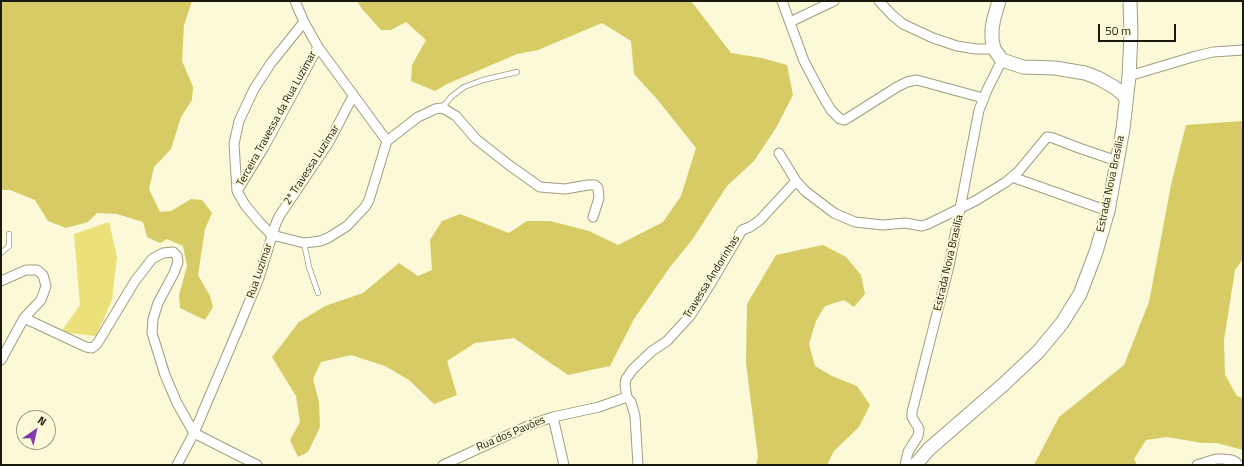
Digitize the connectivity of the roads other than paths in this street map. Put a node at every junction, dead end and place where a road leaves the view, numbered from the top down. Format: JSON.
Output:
{"nodes":[{"id":1,"x":295,"y":1,"type":"edge"},
{"id":2,"x":782,"y":1,"type":"edge"},
{"id":3,"x":834,"y":1,"type":"edge"},
{"id":4,"x":879,"y":1,"type":"edge"},
{"id":5,"x":999,"y":1,"type":"edge"},
{"id":6,"x":1130,"y":1,"type":"edge"},
{"id":7,"x":304,"y":22,"type":"junction"},
{"id":8,"x":790,"y":22,"type":"junction"},
{"id":9,"x":318,"y":46,"type":"junction"},
{"id":10,"x":994,"y":49,"type":"junction"},
{"id":11,"x":1243,"y":50,"type":"edge"},
{"id":12,"x":1002,"y":60,"type":"junction"},
{"id":13,"x":516,"y":72,"type":"dead end"},
{"id":14,"x":1129,"y":76,"type":"junction"},
{"id":15,"x":353,"y":96,"type":"junction"},
{"id":16,"x":983,"y":98,"type":"junction"},
{"id":17,"x":1126,"y":100,"type":"junction"},
{"id":18,"x":442,"y":108,"type":"junction"},
{"id":19,"x":387,"y":141,"type":"junction"},
{"id":20,"x":779,"y":153,"type":"dead end"},
{"id":21,"x":1117,"y":161,"type":"junction"},
{"id":22,"x":1012,"y":177,"type":"junction"},
{"id":23,"x":796,"y":181,"type":"junction"},
{"id":24,"x":237,"y":191,"type":"junction"},
{"id":25,"x":961,"y":209,"type":"junction"},
{"id":26,"x":1108,"y":211,"type":"junction"},
{"id":27,"x":592,"y":217,"type":"dead end"},
{"id":28,"x":9,"y":234,"type":"dead end"},
{"id":29,"x":272,"y":235,"type":"junction"},
{"id":30,"x":304,"y":243,"type":"junction"},
{"id":31,"x":1,"y":253,"type":"edge"},
{"id":32,"x":1,"y":281,"type":"edge"},
{"id":33,"x":318,"y":293,"type":"dead end"},
{"id":34,"x":24,"y":318,"type":"junction"},
{"id":35,"x":1,"y":360,"type":"edge"},
{"id":36,"x":627,"y":397,"type":"junction"},
{"id":37,"x":552,"y":417,"type":"junction"},
{"id":38,"x":194,"y":433,"type":"junction"},
{"id":39,"x":177,"y":465,"type":"edge"},
{"id":40,"x":258,"y":465,"type":"edge"},
{"id":41,"x":443,"y":465,"type":"edge"},
{"id":42,"x":564,"y":465,"type":"edge"},
{"id":43,"x":638,"y":465,"type":"edge"},
{"id":44,"x":905,"y":465,"type":"edge"},
{"id":45,"x":915,"y":465,"type":"edge"},
{"id":46,"x":1197,"y":465,"type":"edge"},
{"id":47,"x":1238,"y":465,"type":"edge"}],
"edges":[{"from":1,"to":7,"type":"street"},
{"from":2,"to":8,"type":"street"},
{"from":3,"to":8,"type":"street"},
{"from":4,"to":10,"type":"street"},
{"from":5,"to":10,"type":"street"},
{"from":6,"to":14,"type":"street","name":"Estrada Nova Brasilia"},
{"from":7,"to":9,"type":"street"},
{"from":7,"to":24,"type":"street","name":"Rua Luzimar"},
{"from":8,"to":16,"type":"street"},
{"from":9,"to":15,"type":"street"},
{"from":9,"to":24,"type":"street","name":"Terceira Travessa da Rua Luzimar"},
{"from":10,"to":12,"type":"street"},
{"from":11,"to":14,"type":"street"},
{"from":12,"to":16,"type":"street","name":"Estrada Nova Brasilía"},
{"from":12,"to":17,"type":"street"},
{"from":13,"to":18,"type":"lane"},
{"from":14,"to":17,"type":"street","name":"Estrada Nova Brasilia"},
{"from":15,"to":19,"type":"street"},
{"from":15,"to":29,"type":"street","name":"2ª Travessa Luzimar"},
{"from":16,"to":25,"type":"street","name":"Estrada Nova Brasilía"},
{"from":17,"to":21,"type":"street","name":"Estrada Nova Brasilia"},
{"from":18,"to":19,"type":"street"},
{"from":18,"to":27,"type":"street"},
{"from":19,"to":30,"type":"street"},
{"from":20,"to":23,"type":"street"},
{"from":21,"to":22,"type":"street"},
{"from":21,"to":26,"type":"street","name":"Estrada Nova Brasilia"},
{"from":22,"to":25,"type":"street"},
{"from":22,"to":26,"type":"street"},
{"from":23,"to":25,"type":"street"},
{"from":23,"to":36,"type":"street","name":"Travessa Andorinhas"},
{"from":24,"to":29,"type":"street","name":"Rua Luzimar"},
{"from":25,"to":44,"type":"street","name":"Estrada Nova Brasilía"},
{"from":26,"to":45,"type":"street","name":"Estrada Nova Brasilia"},
{"from":28,"to":31,"type":"lane"},
{"from":29,"to":30,"type":"street"},
{"from":29,"to":38,"type":"street","name":"Rua Luzimar"},
{"from":30,"to":33,"type":"lane"},
{"from":32,"to":34,"type":"street"},
{"from":34,"to":35,"type":"street"},
{"from":34,"to":38,"type":"street"},
{"from":36,"to":37,"type":"street","name":"Rua dos Pavões"},
{"from":36,"to":43,"type":"street"},
{"from":37,"to":41,"type":"street","name":"Rua dos Pavões"},
{"from":37,"to":42,"type":"street"},
{"from":38,"to":39,"type":"street","name":"Rua Luzimar"},
{"from":38,"to":40,"type":"street"},
{"from":46,"to":47,"type":"street"}]}
